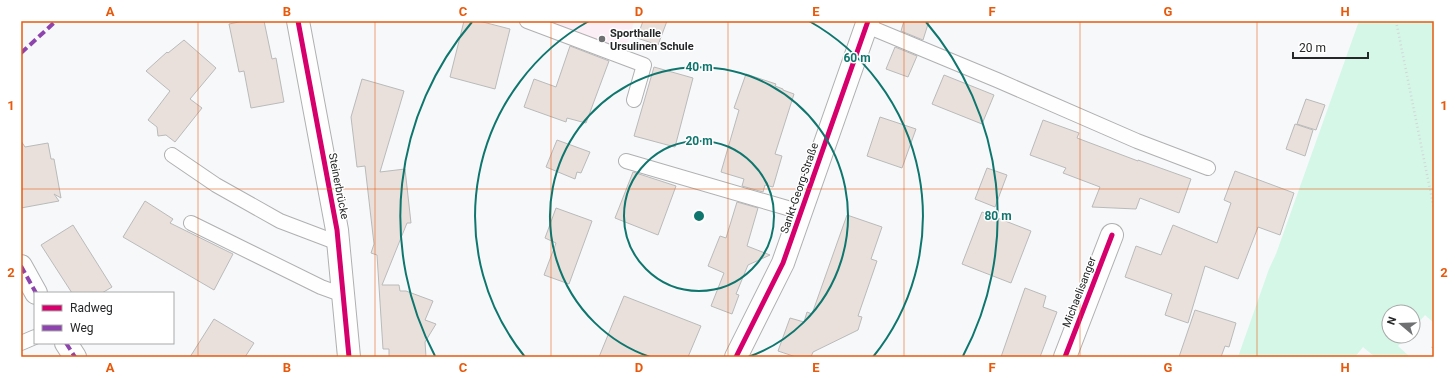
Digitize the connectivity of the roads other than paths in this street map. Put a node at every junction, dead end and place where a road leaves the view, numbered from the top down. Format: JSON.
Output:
{"nodes":[{"id":1,"x":298,"y":21,"type":"edge"},
{"id":2,"x":527,"y":21,"type":"edge"},
{"id":3,"x":868,"y":23,"type":"edge"},
{"id":4,"x":634,"y":100,"type":"dead end"},
{"id":5,"x":172,"y":155,"type":"dead end"},
{"id":6,"x":626,"y":161,"type":"dead end"},
{"id":7,"x":1208,"y":168,"type":"dead end"},
{"id":8,"x":801,"y":212,"type":"junction"},
{"id":9,"x":191,"y":223,"type":"dead end"},
{"id":10,"x":1112,"y":235,"type":"dead end"},
{"id":11,"x":338,"y":243,"type":"junction"},
{"id":12,"x":21,"y":266,"type":"edge"},
{"id":13,"x":35,"y":292,"type":"edge"},
{"id":14,"x":343,"y":295,"type":"junction"},
{"id":15,"x":34,"y":337,"type":"edge"},
{"id":16,"x":21,"y":343,"type":"edge"},
{"id":17,"x":67,"y":344,"type":"edge"},
{"id":18,"x":738,"y":356,"type":"edge"},
{"id":19,"x":75,"y":357,"type":"edge"},
{"id":20,"x":349,"y":357,"type":"edge"},
{"id":21,"x":1065,"y":357,"type":"edge"}],
"edges":[{"from":1,"to":11,"type":"street","name":"Steinerbrücke"},
{"from":2,"to":4,"type":"lane"},
{"from":3,"to":7,"type":"lane"},
{"from":3,"to":8,"type":"street","name":"Sankt-Georg-Straße"},
{"from":5,"to":11,"type":"lane"},
{"from":6,"to":8,"type":"lane"},
{"from":8,"to":18,"type":"street","name":"Sankt-Georg-Straße"},
{"from":9,"to":14,"type":"lane"},
{"from":10,"to":21,"type":"street","name":"Michaelisanger"},
{"from":11,"to":14,"type":"street","name":"Steinerbrücke"},
{"from":12,"to":13,"type":"street"},
{"from":14,"to":20,"type":"street","name":"Steinerbrücke"},
{"from":15,"to":16,"type":"lane"},
{"from":17,"to":19,"type":"street"}]}
